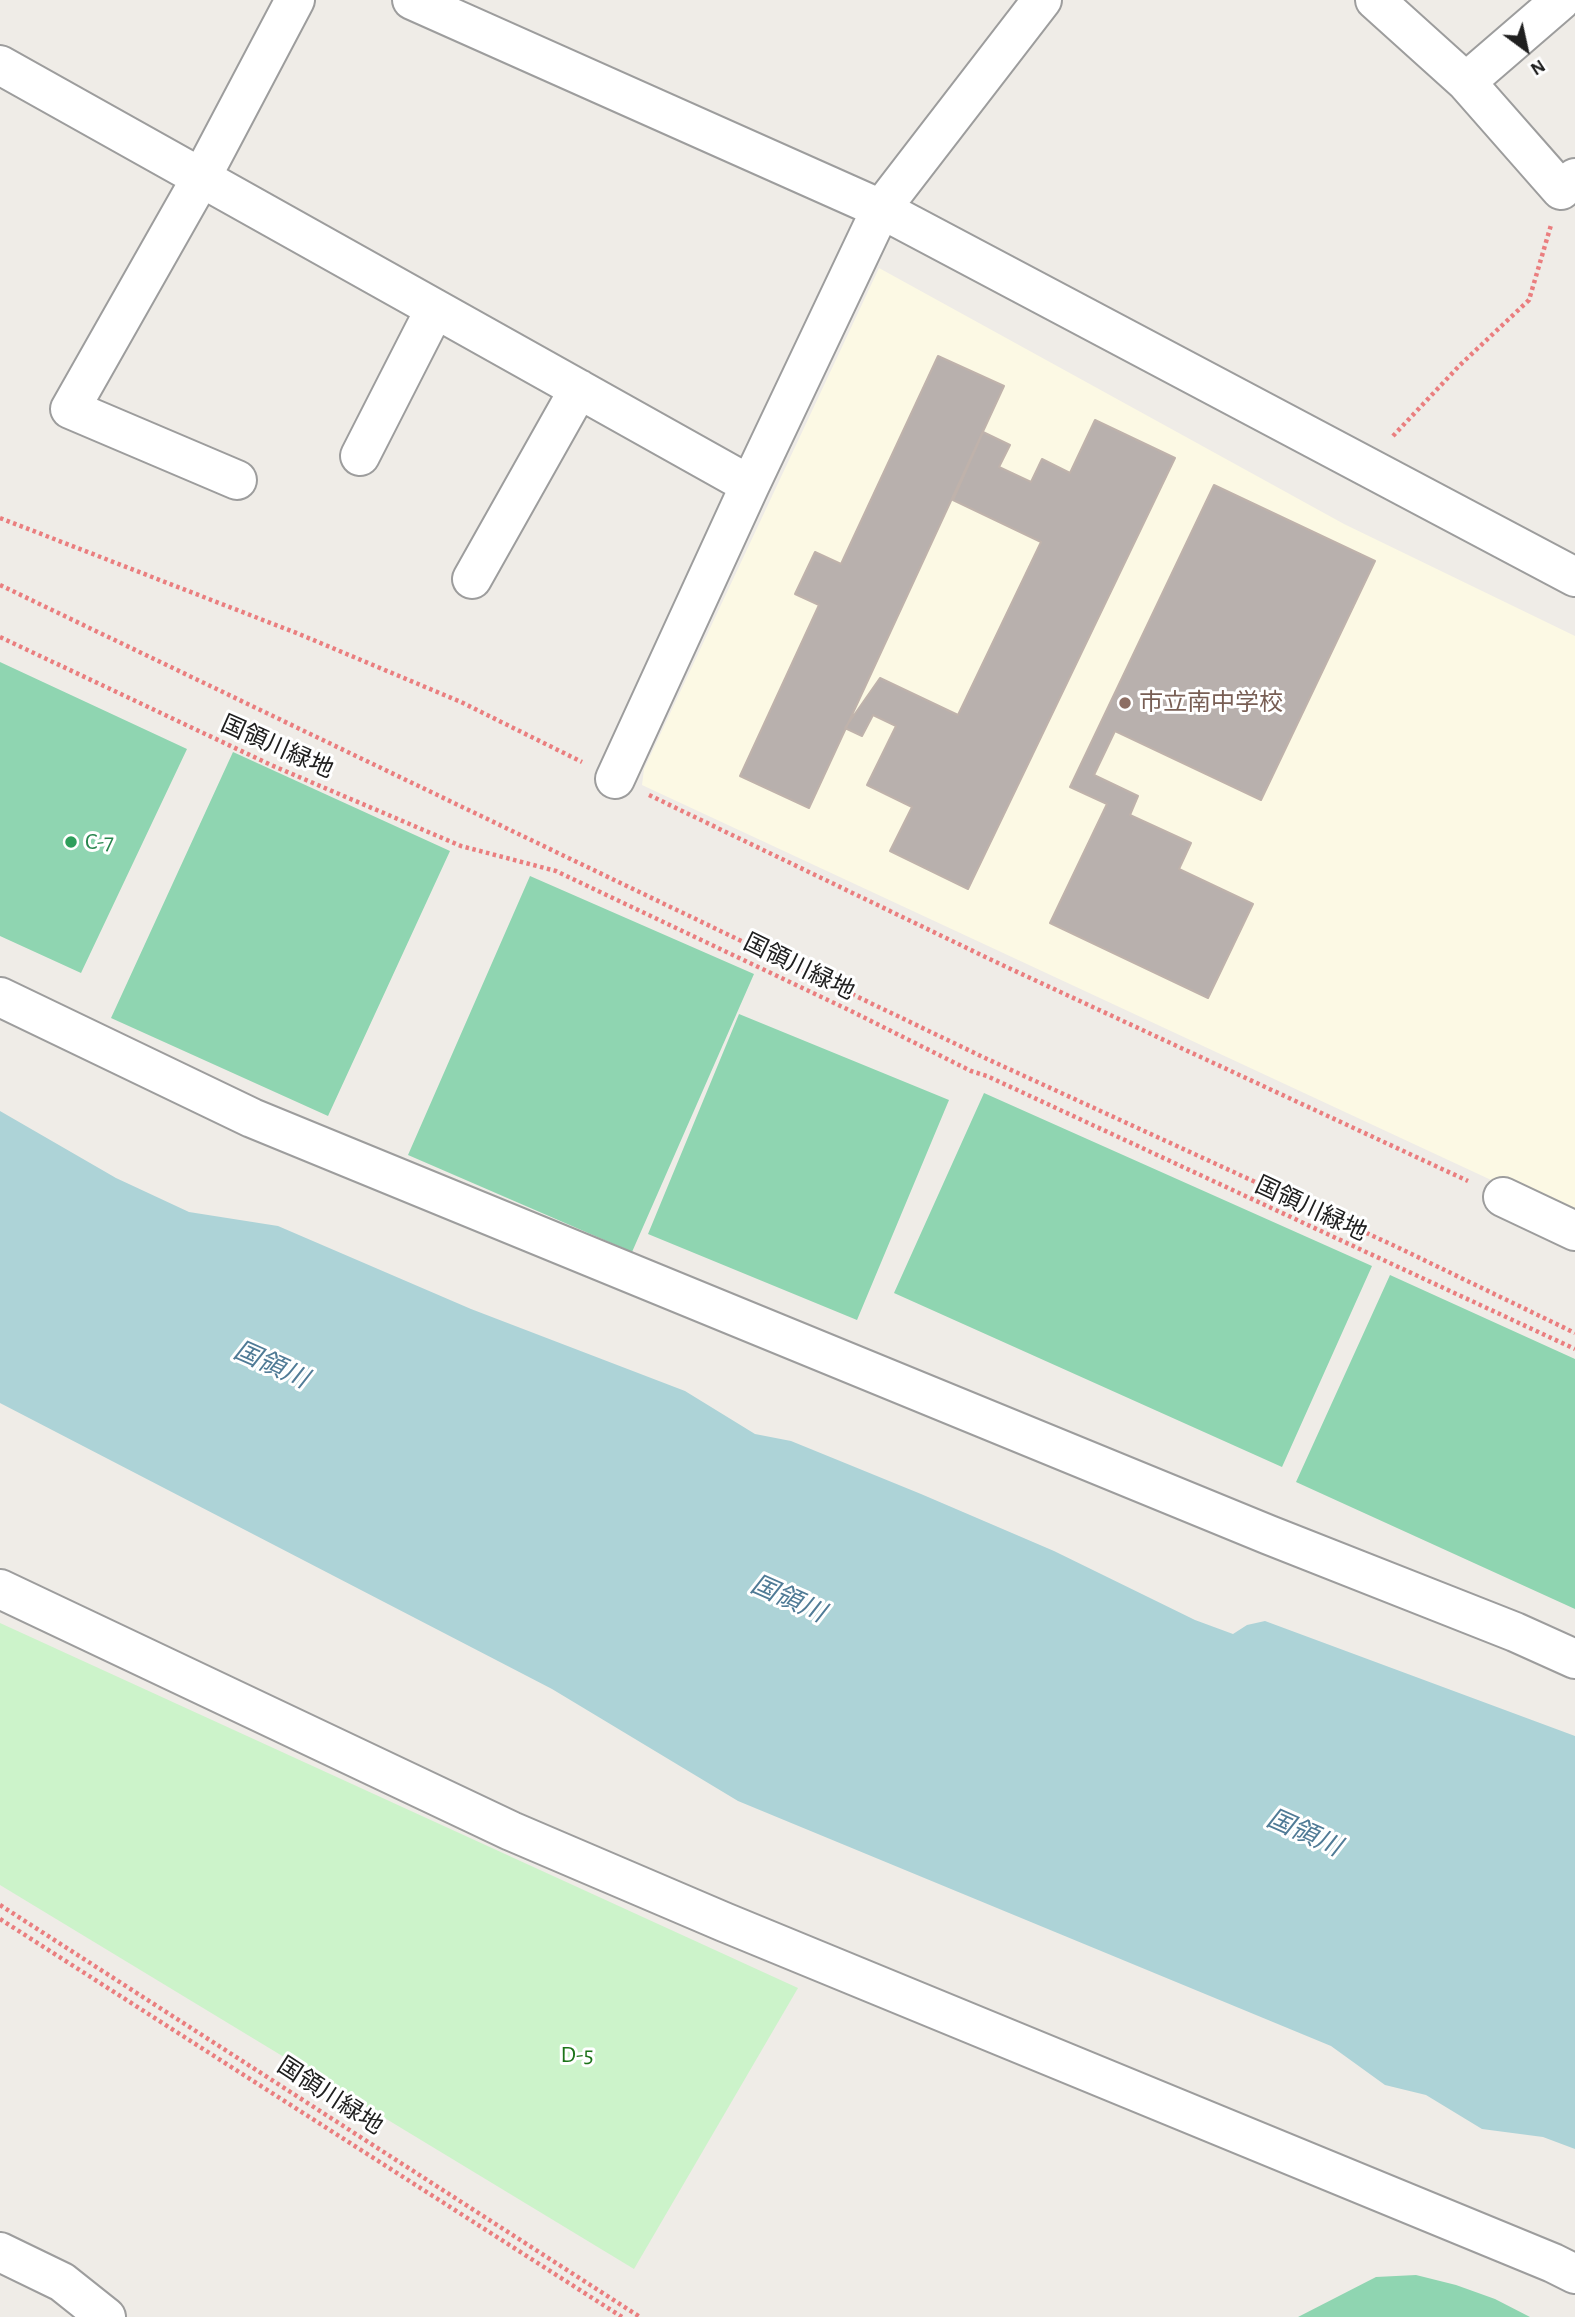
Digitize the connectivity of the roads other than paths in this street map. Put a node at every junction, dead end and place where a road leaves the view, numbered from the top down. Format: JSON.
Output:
{"nodes":[{"id":1,"x":295,"y":0,"type":"edge"},
{"id":2,"x":412,"y":0,"type":"edge"},
{"id":3,"x":1042,"y":0,"type":"edge"},
{"id":4,"x":1375,"y":0,"type":"edge"},
{"id":5,"x":1561,"y":0,"type":"edge"},
{"id":6,"x":0,"y":65,"type":"edge"},
{"id":7,"x":1466,"y":82,"type":"junction"},
{"id":8,"x":201,"y":178,"type":"junction"},
{"id":9,"x":1568,"y":184,"type":"edge"},
{"id":10,"x":881,"y":209,"type":"junction"},
{"id":11,"x":435,"y":309,"type":"junction"},
{"id":12,"x":579,"y":389,"type":"junction"},
{"id":13,"x":360,"y":456,"type":"dead end"},
{"id":14,"x":237,"y":480,"type":"dead end"},
{"id":15,"x":750,"y":485,"type":"junction"},
{"id":16,"x":1575,"y":577,"type":"edge"},
{"id":17,"x":472,"y":579,"type":"dead end"},
{"id":18,"x":615,"y":779,"type":"road end"},
{"id":19,"x":0,"y":996,"type":"edge"},
{"id":20,"x":1503,"y":1197,"type":"road end"},
{"id":21,"x":1575,"y":1231,"type":"edge"},
{"id":22,"x":0,"y":1588,"type":"edge"},
{"id":23,"x":1575,"y":1659,"type":"edge"},
{"id":24,"x":0,"y":2252,"type":"edge"},
{"id":25,"x":1575,"y":2274,"type":"edge"},
{"id":26,"x":106,"y":2317,"type":"edge"}],
"edges":[{"from":1,"to":8,"type":"street"},
{"from":2,"to":10,"type":"street"},
{"from":3,"to":10,"type":"street"},
{"from":4,"to":7,"type":"street"},
{"from":5,"to":7,"type":"street"},
{"from":6,"to":8,"type":"street"},
{"from":7,"to":9,"type":"street"},
{"from":8,"to":11,"type":"street"},
{"from":8,"to":14,"type":"street"},
{"from":10,"to":15,"type":"street"},
{"from":10,"to":16,"type":"street"},
{"from":11,"to":12,"type":"street"},
{"from":11,"to":13,"type":"street"},
{"from":12,"to":15,"type":"street"},
{"from":12,"to":17,"type":"street"},
{"from":15,"to":18,"type":"street"},
{"from":19,"to":23,"type":"street"},
{"from":20,"to":21,"type":"street"},
{"from":22,"to":25,"type":"street"},
{"from":24,"to":26,"type":"street"}]}
